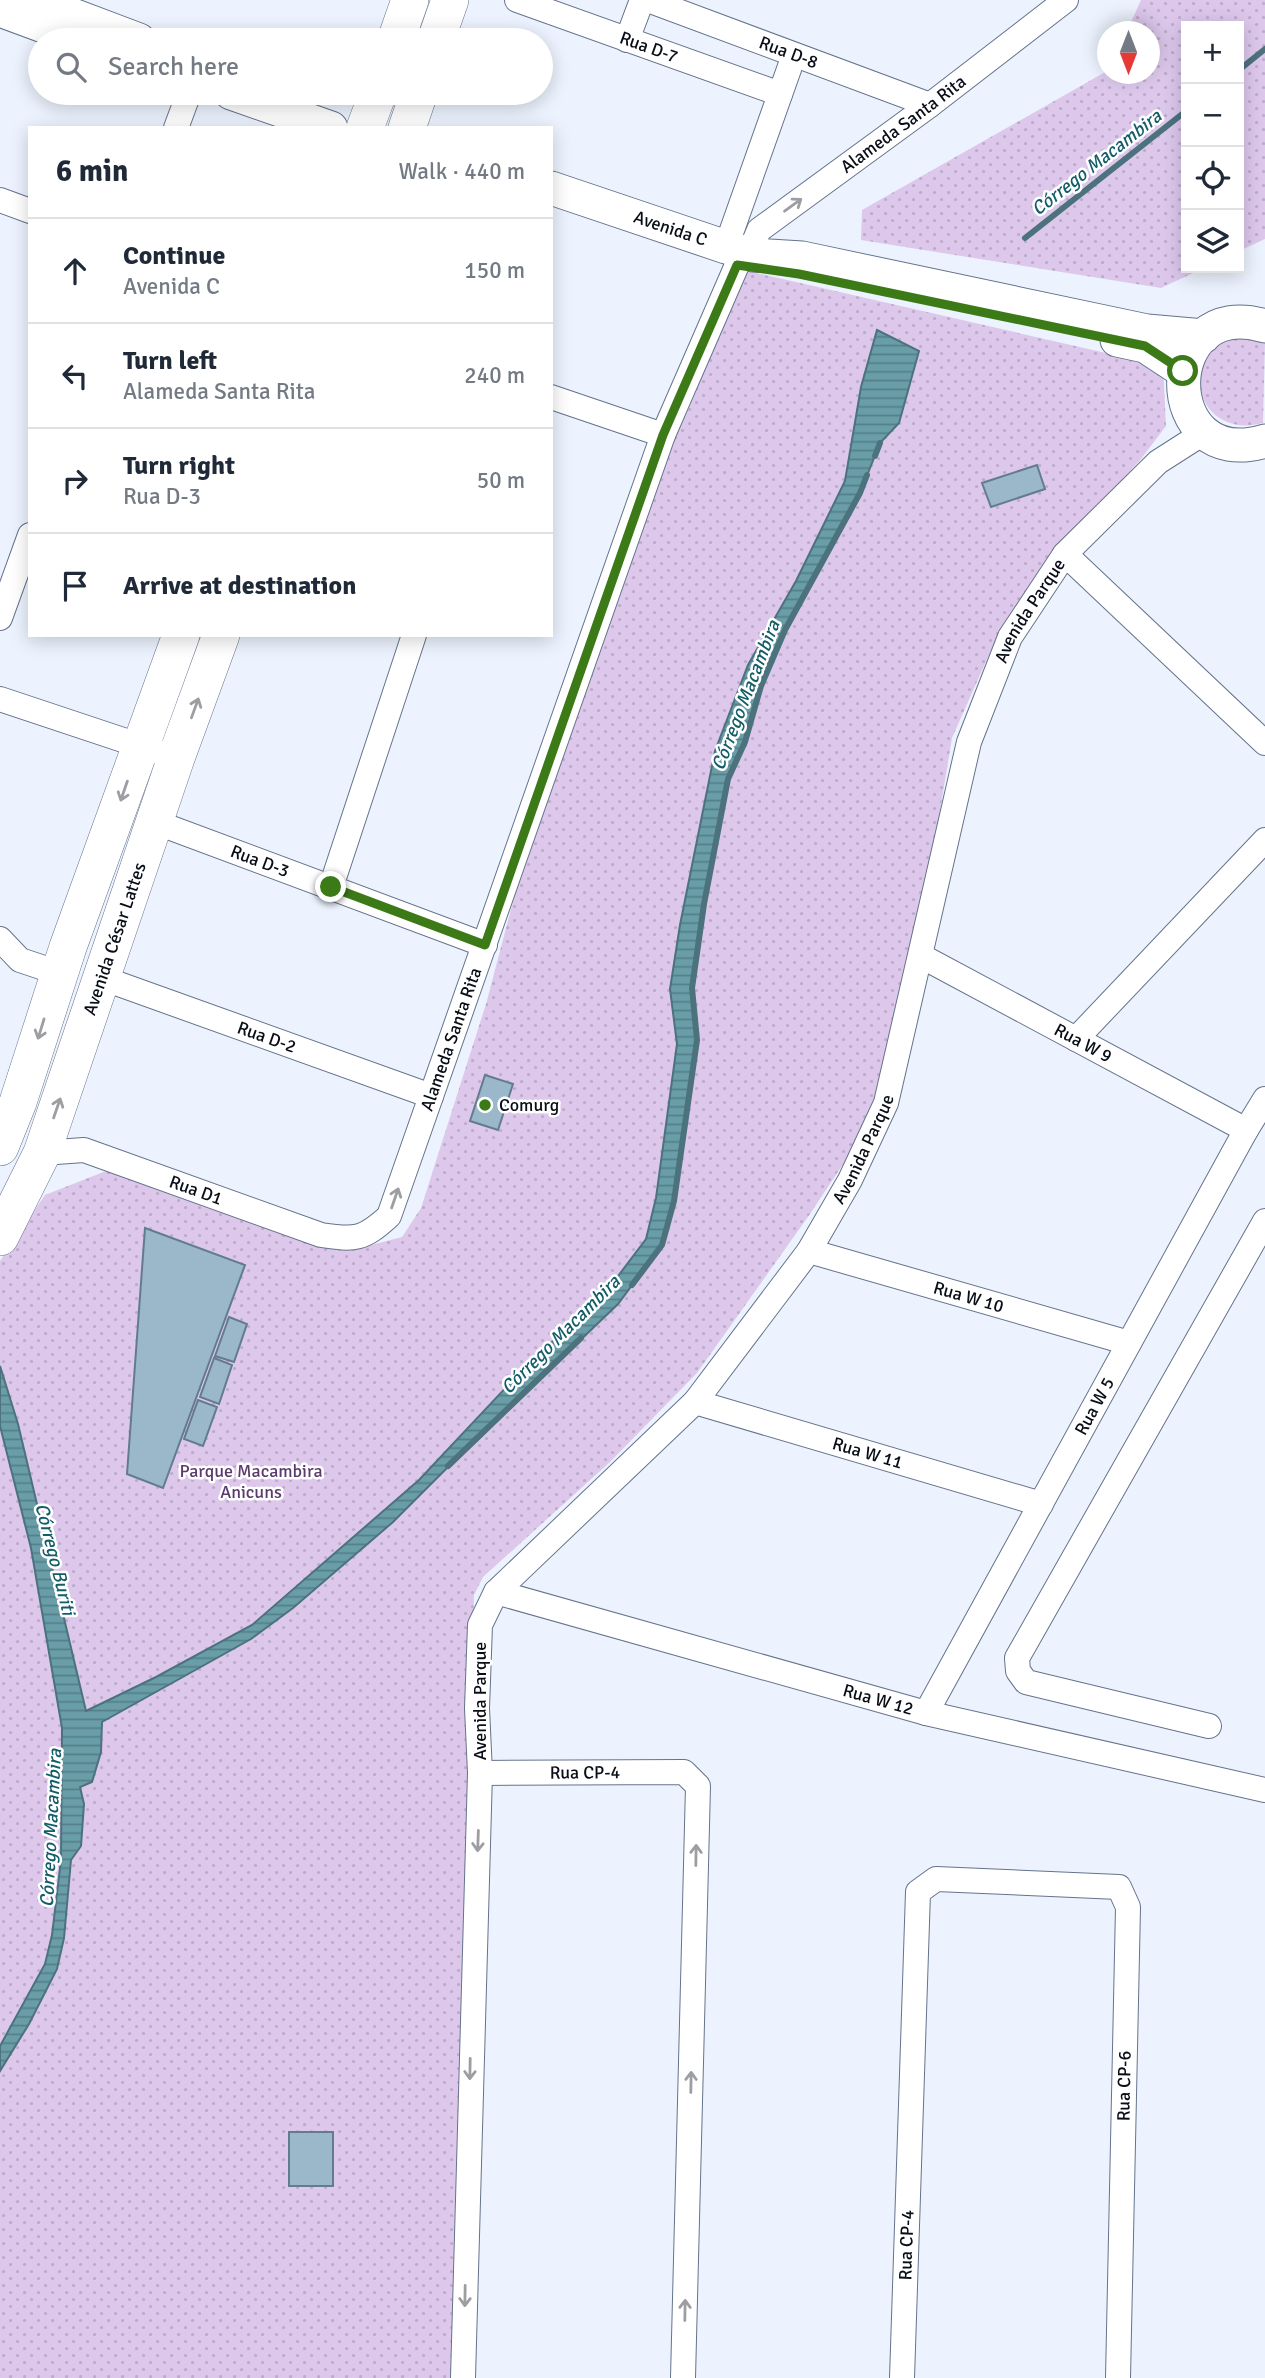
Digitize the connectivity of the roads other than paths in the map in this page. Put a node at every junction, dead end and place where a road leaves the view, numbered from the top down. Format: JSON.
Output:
{"nodes":[{"id":1,"x":33,"y":0,"type":"edge"},
{"id":2,"x":410,"y":0,"type":"edge"},
{"id":3,"x":450,"y":0,"type":"edge"},
{"id":4,"x":517,"y":0,"type":"edge"},
{"id":5,"x":642,"y":0,"type":"edge"},
{"id":6,"x":648,"y":0,"type":"edge"},
{"id":7,"x":1066,"y":0,"type":"edge"},
{"id":8,"x":0,"y":10,"type":"edge"},
{"id":9,"x":50,"y":28,"type":"edge"},
{"id":10,"x":107,"y":28,"type":"edge"},
{"id":11,"x":400,"y":28,"type":"edge"},
{"id":12,"x":440,"y":28,"type":"edge"},
{"id":13,"x":627,"y":40,"type":"junction"},
{"id":14,"x":794,"y":55,"type":"junction"},
{"id":15,"x":780,"y":94,"type":"junction"},
{"id":16,"x":185,"y":105,"type":"edge"},
{"id":17,"x":265,"y":105,"type":"edge"},
{"id":18,"x":325,"y":105,"type":"edge"},
{"id":19,"x":415,"y":105,"type":"edge"},
{"id":20,"x":930,"y":105,"type":"junction"},
{"id":21,"x":372,"y":118,"type":"edge"},
{"id":22,"x":177,"y":126,"type":"edge"},
{"id":23,"x":325,"y":126,"type":"edge"},
{"id":24,"x":408,"y":126,"type":"edge"},
{"id":25,"x":553,"y":189,"type":"edge"},
{"id":26,"x":0,"y":200,"type":"edge"},
{"id":27,"x":553,"y":204,"type":"edge"},
{"id":28,"x":28,"y":210,"type":"edge"},
{"id":29,"x":739,"y":256,"type":"junction"},
{"id":30,"x":1262,"y":322,"type":"edge"},
{"id":31,"x":1204,"y":336,"type":"junction"},
{"id":32,"x":1183,"y":371,"type":"junction"},
{"id":33,"x":553,"y":398,"type":"edge"},
{"id":34,"x":1196,"y":420,"type":"junction"},
{"id":35,"x":663,"y":435,"type":"junction"},
{"id":36,"x":1265,"y":441,"type":"edge"},
{"id":37,"x":28,"y":540,"type":"edge"},
{"id":38,"x":1065,"y":554,"type":"junction"},
{"id":39,"x":2,"y":603,"type":"edge"},
{"id":40,"x":180,"y":637,"type":"edge"},
{"id":41,"x":220,"y":637,"type":"edge"},
{"id":42,"x":413,"y":637,"type":"edge"},
{"id":43,"x":0,"y":699,"type":"edge"},
{"id":44,"x":1265,"y":743,"type":"edge"},
{"id":45,"x":140,"y":746,"type":"junction"},
{"id":46,"x":176,"y":758,"type":"junction"},
{"id":47,"x":155,"y":822,"type":"junction"},
{"id":48,"x":1265,"y":840,"type":"edge"},
{"id":49,"x":331,"y":887,"type":"junction"},
{"id":50,"x":0,"y":939,"type":"edge"},
{"id":51,"x":485,"y":945,"type":"junction"},
{"id":52,"x":921,"y":956,"type":"junction"},
{"id":53,"x":59,"y":973,"type":"junction"},
{"id":54,"x":102,"y":978,"type":"junction"},
{"id":55,"x":1076,"y":1039,"type":"junction"},
{"id":56,"x":431,"y":1096,"type":"junction"},
{"id":57,"x":1265,"y":1099,"type":"edge"},
{"id":58,"x":1245,"y":1130,"type":"junction"},
{"id":59,"x":0,"y":1147,"type":"edge"},
{"id":60,"x":42,"y":1153,"type":"junction"},
{"id":61,"x":1265,"y":1220,"type":"edge"},
{"id":62,"x":0,"y":1237,"type":"edge"},
{"id":63,"x":348,"y":1239,"type":"joint"},
{"id":64,"x":809,"y":1251,"type":"junction"},
{"id":65,"x":1129,"y":1343,"type":"junction"},
{"id":66,"x":695,"y":1402,"type":"junction"},
{"id":67,"x":1041,"y":1504,"type":"junction"},
{"id":68,"x":496,"y":1592,"type":"junction"},
{"id":69,"x":926,"y":1713,"type":"junction"},
{"id":70,"x":1209,"y":1726,"type":"dead end"},
{"id":71,"x":480,"y":1773,"type":"junction"},
{"id":72,"x":1265,"y":1790,"type":"edge"},
{"id":73,"x":1028,"y":1883,"type":"joint"},
{"id":74,"x":463,"y":2378,"type":"edge"},
{"id":75,"x":683,"y":2378,"type":"edge"},
{"id":76,"x":902,"y":2378,"type":"edge"},
{"id":77,"x":1118,"y":2378,"type":"edge"}],
"edges":[{"from":1,"to":10,"type":"street"},
{"from":2,"to":11,"type":"main road"},
{"from":3,"to":12,"type":"main road"},
{"from":4,"to":13,"type":"street","name":"Rua D-7"},
{"from":5,"to":13,"type":"street"},
{"from":6,"to":14,"type":"street","name":"Rua D-8"},
{"from":7,"to":20,"type":"street","name":"Alameda Santa Rita"},
{"from":8,"to":9,"type":"street"},
{"from":13,"to":15,"type":"street","name":"Rua D-7"},
{"from":14,"to":15,"type":"street"},
{"from":14,"to":20,"type":"street","name":"Rua D-8"},
{"from":15,"to":29,"type":"street"},
{"from":16,"to":22,"type":"street"},
{"from":17,"to":23,"type":"street"},
{"from":18,"to":21,"type":"street"},
{"from":19,"to":24,"type":"main road"},
{"from":29,"to":20,"type":"street","name":"Alameda Santa Rita","one_way":true},
{"from":25,"to":29,"type":"street","name":"Avenida C"},
{"from":26,"to":28,"type":"street"},
{"from":27,"to":29,"type":"street","name":"Avenida C"},
{"from":29,"to":31,"type":"street","name":"Avenida C"},
{"from":29,"to":32,"type":"street","name":"Avenida C"},
{"from":29,"to":35,"type":"street","name":"Alameda Santa Rita"},
{"from":30,"to":31,"type":"street"},
{"from":31,"to":32,"type":"street"},
{"from":32,"to":34,"type":"street"},
{"from":33,"to":35,"type":"street"},
{"from":34,"to":36,"type":"street"},
{"from":34,"to":38,"type":"street","name":"Avenida Parque"},
{"from":35,"to":51,"type":"street","name":"Alameda Santa Rita"},
{"from":37,"to":39,"type":"street"},
{"from":38,"to":44,"type":"street"},
{"from":38,"to":52,"type":"street","name":"Avenida Parque"},
{"from":40,"to":45,"type":"main road"},
{"from":46,"to":41,"type":"main road","name":"Avenida César Lattes","one_way":true},
{"from":42,"to":49,"type":"street"},
{"from":43,"to":45,"type":"street"},
{"from":45,"to":46,"type":"street"},
{"from":45,"to":53,"type":"main road","one_way":true},
{"from":46,"to":47,"type":"main road","name":"Avenida César Lattes"},
{"from":47,"to":49,"type":"street","name":"Rua D-3"},
{"from":47,"to":54,"type":"main road","name":"Avenida César Lattes"},
{"from":48,"to":55,"type":"street"},
{"from":49,"to":51,"type":"street","name":"Rua D-3"},
{"from":50,"to":53,"type":"street"},
{"from":51,"to":56,"type":"street","name":"Alameda Santa Rita"},
{"from":52,"to":55,"type":"street","name":"Rua W 9"},
{"from":52,"to":64,"type":"street","name":"Avenida Parque"},
{"from":53,"to":59,"type":"main road","one_way":true},
{"from":54,"to":56,"type":"street","name":"Rua D-2"},
{"from":60,"to":54,"type":"main road","name":"Avenida César Lattes","one_way":true},
{"from":55,"to":58,"type":"street","name":"Rua W 9"},
{"from":63,"to":56,"type":"street","name":"Alameda Santa Rita","one_way":true},
{"from":57,"to":58,"type":"street","name":"Rua W 5"},
{"from":58,"to":65,"type":"street","name":"Rua W 5"},
{"from":60,"to":62,"type":"main road","name":"Avenida César Lattes"},
{"from":60,"to":63,"type":"street","name":"Rua D1"},
{"from":61,"to":70,"type":"street"},
{"from":64,"to":65,"type":"street","name":"Rua W 10"},
{"from":64,"to":66,"type":"street","name":"Avenida Parque"},
{"from":65,"to":67,"type":"street","name":"Rua W 5"},
{"from":66,"to":67,"type":"street","name":"Rua W 11"},
{"from":66,"to":68,"type":"street","name":"Avenida Parque"},
{"from":67,"to":69,"type":"street","name":"Rua W 5"},
{"from":68,"to":69,"type":"street","name":"Rua W 12"},
{"from":68,"to":71,"type":"street","name":"Avenida Parque"},
{"from":69,"to":72,"type":"street","name":"Rua W 12"},
{"from":71,"to":74,"type":"street","one_way":true},
{"from":75,"to":71,"type":"street","name":"Rua CP-4","one_way":true},
{"from":73,"to":76,"type":"street","name":"Rua CP-4"},
{"from":73,"to":77,"type":"street","name":"Rua CP-6"}]}
